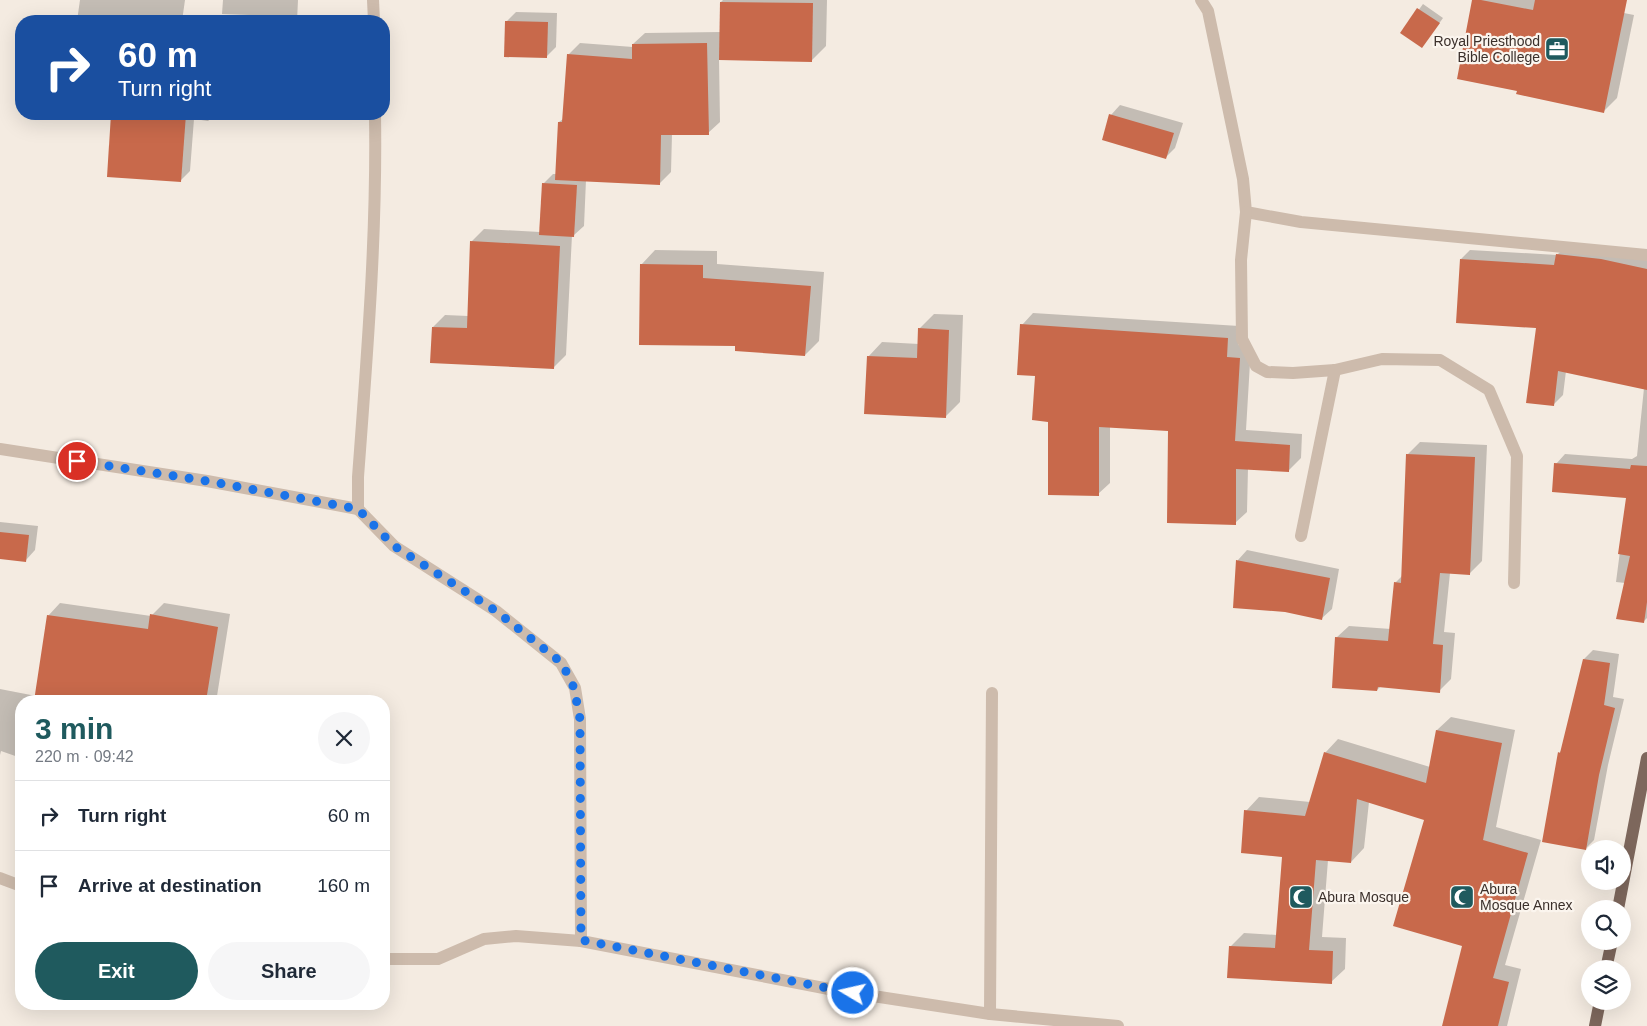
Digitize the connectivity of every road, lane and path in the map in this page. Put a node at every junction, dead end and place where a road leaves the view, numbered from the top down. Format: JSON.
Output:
{"nodes":[{"id":1,"x":373,"y":0,"type":"edge"},
{"id":2,"x":1201,"y":0,"type":"edge"},
{"id":3,"x":374,"y":15,"type":"edge"},
{"id":4,"x":375,"y":120,"type":"edge"},
{"id":5,"x":1246,"y":212,"type":"junction"},
{"id":6,"x":1647,"y":255,"type":"edge"},
{"id":7,"x":1335,"y":370,"type":"junction"},
{"id":8,"x":0,"y":449,"type":"edge"},
{"id":9,"x":358,"y":509,"type":"junction"},
{"id":10,"x":1301,"y":536,"type":"dead end"},
{"id":11,"x":1514,"y":583,"type":"dead end"},
{"id":12,"x":992,"y":693,"type":"dead end"},
{"id":13,"x":1647,"y":758,"type":"edge"},
{"id":14,"x":0,"y":878,"type":"edge"},
{"id":15,"x":15,"y":884,"type":"edge"},
{"id":16,"x":1620,"y":900,"type":"edge"},
{"id":17,"x":581,"y":940,"type":"junction"},
{"id":18,"x":390,"y":959,"type":"edge"},
{"id":19,"x":1598,"y":1010,"type":"edge"},
{"id":20,"x":990,"y":1014,"type":"junction"},
{"id":21,"x":1118,"y":1026,"type":"edge"},
{"id":22,"x":1595,"y":1026,"type":"edge"}],
"edges":[{"from":1,"to":3,"type":"street"},
{"from":2,"to":5,"type":"street"},
{"from":4,"to":9,"type":"street"},
{"from":5,"to":6,"type":"street"},
{"from":5,"to":7,"type":"street"},
{"from":7,"to":10,"type":"street"},
{"from":7,"to":11,"type":"street"},
{"from":8,"to":9,"type":"street"},
{"from":9,"to":17,"type":"street"},
{"from":12,"to":20,"type":"street"},
{"from":13,"to":16,"type":"main road"},
{"from":14,"to":15,"type":"street"},
{"from":17,"to":18,"type":"street"},
{"from":17,"to":20,"type":"street"},
{"from":19,"to":22,"type":"main road"},
{"from":20,"to":21,"type":"street"}]}
